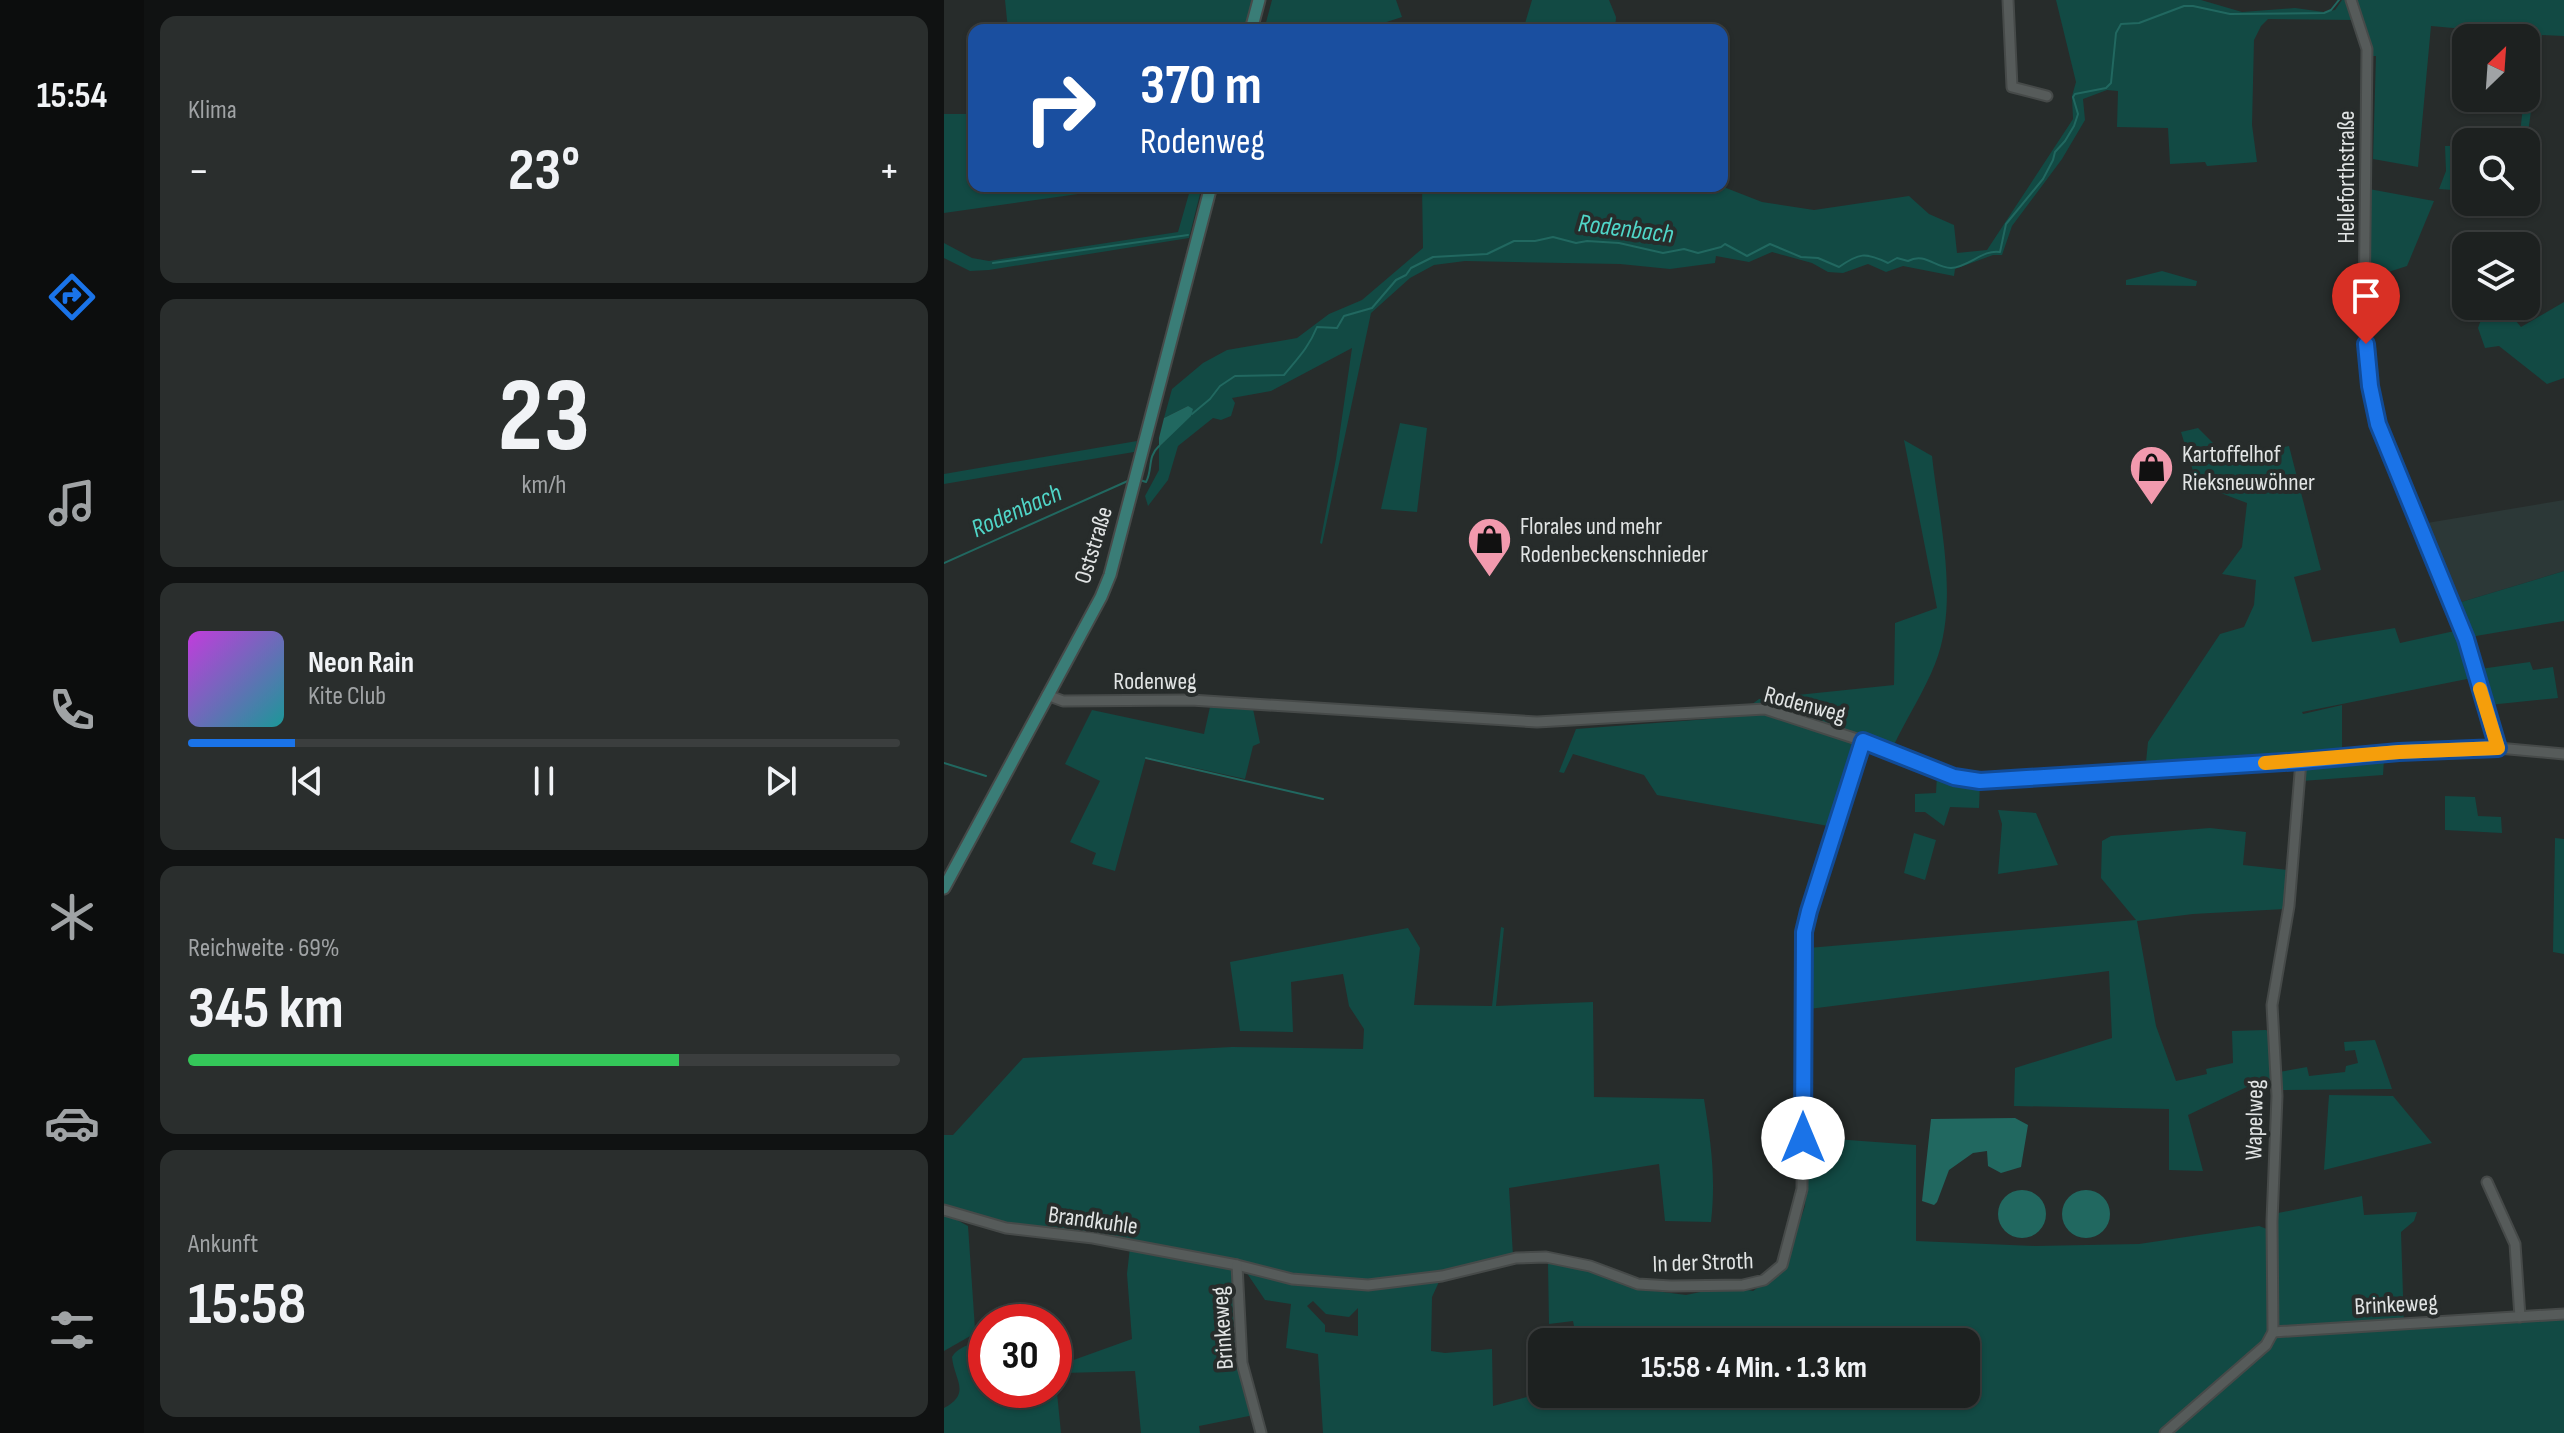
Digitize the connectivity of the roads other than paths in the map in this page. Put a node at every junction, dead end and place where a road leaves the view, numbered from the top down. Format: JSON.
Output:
{"nodes":[{"id":1,"x":1259,"y":0,"type":"edge"},
{"id":2,"x":2008,"y":0,"type":"edge"},
{"id":3,"x":2351,"y":0,"type":"edge"},
{"id":4,"x":1253,"y":24,"type":"edge"},
{"id":5,"x":2047,"y":96,"type":"dead end"},
{"id":6,"x":1209,"y":192,"type":"edge"},
{"id":7,"x":1047,"y":695,"type":"junction"},
{"id":8,"x":1863,"y":741,"type":"junction"},
{"id":9,"x":2498,"y":748,"type":"junction"},
{"id":10,"x":2564,"y":754,"type":"edge"},
{"id":11,"x":2301,"y":761,"type":"junction"},
{"id":12,"x":944,"y":888,"type":"edge"},
{"id":13,"x":2487,"y":1182,"type":"dead end"},
{"id":14,"x":944,"y":1210,"type":"edge"},
{"id":15,"x":1237,"y":1265,"type":"junction"},
{"id":16,"x":2564,"y":1314,"type":"edge"},
{"id":17,"x":2520,"y":1317,"type":"junction"},
{"id":18,"x":2273,"y":1332,"type":"junction"},
{"id":19,"x":1261,"y":1433,"type":"edge"},
{"id":20,"x":2165,"y":1433,"type":"edge"}],
"edges":[{"from":1,"to":4,"type":"main road"},
{"from":2,"to":5,"type":"street"},
{"from":3,"to":9,"type":"street","name":"Helleforthstraße"},
{"from":6,"to":7,"type":"main road","name":"Oststraße"},
{"from":7,"to":8,"type":"street","name":"Rodenweg"},
{"from":7,"to":12,"type":"main road","name":"Oststraße"},
{"from":8,"to":11,"type":"street","name":"Rodenweg"},
{"from":8,"to":15,"type":"street","name":"In der Stroth"},
{"from":9,"to":10,"type":"street"},
{"from":9,"to":11,"type":"street","name":"Rodenweg"},
{"from":11,"to":18,"type":"street","name":"Wapelweg"},
{"from":13,"to":17,"type":"street"},
{"from":14,"to":15,"type":"street","name":"Brandkuhle"},
{"from":15,"to":19,"type":"street","name":"Brinkeweg"},
{"from":16,"to":17,"type":"street","name":"Brinkeweg"},
{"from":17,"to":18,"type":"street","name":"Brinkeweg"},
{"from":18,"to":20,"type":"street"}]}
